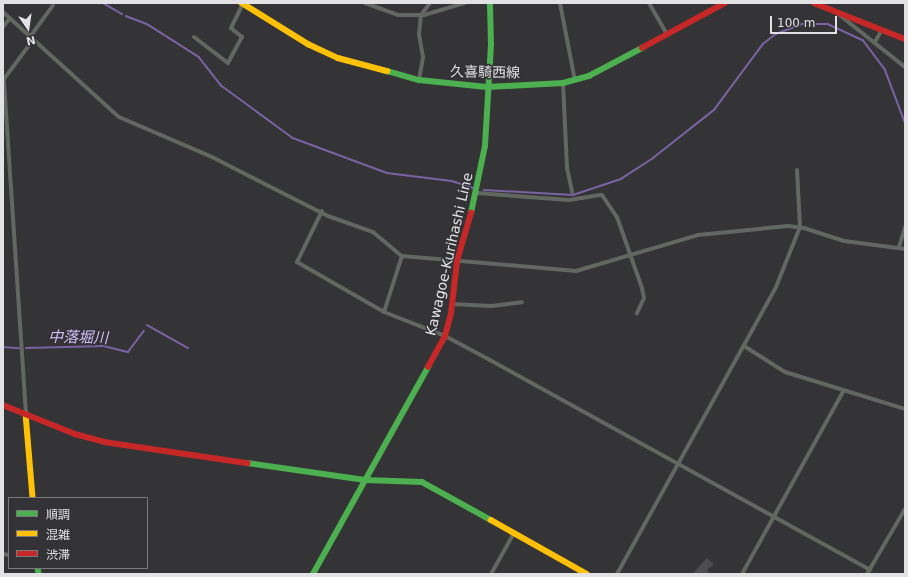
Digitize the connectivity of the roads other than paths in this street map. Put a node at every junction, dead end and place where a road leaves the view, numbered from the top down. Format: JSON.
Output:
{"nodes":[{"id":1,"x":243,"y":3,"type":"edge"},
{"id":2,"x":365,"y":3,"type":"edge"},
{"id":3,"x":430,"y":3,"type":"edge"},
{"id":4,"x":464,"y":3,"type":"edge"},
{"id":5,"x":490,"y":3,"type":"edge"},
{"id":6,"x":560,"y":3,"type":"edge"},
{"id":7,"x":649,"y":3,"type":"edge"},
{"id":8,"x":725,"y":3,"type":"edge"},
{"id":9,"x":814,"y":3,"type":"edge"},
{"id":10,"x":53,"y":5,"type":"dead end"},
{"id":11,"x":3,"y":12,"type":"edge"},
{"id":12,"x":836,"y":13,"type":"junction"},
{"id":13,"x":421,"y":15,"type":"junction"},
{"id":14,"x":10,"y":18,"type":"junction"},
{"id":15,"x":3,"y":27,"type":"edge"},
{"id":16,"x":881,"y":31,"type":"junction"},
{"id":17,"x":666,"y":33,"type":"junction"},
{"id":18,"x":194,"y":37,"type":"dead end"},
{"id":19,"x":32,"y":38,"type":"junction"},
{"id":20,"x":905,"y":39,"type":"edge"},
{"id":21,"x":875,"y":42,"type":"junction"},
{"id":22,"x":905,"y":68,"type":"edge"},
{"id":23,"x":4,"y":79,"type":"edge"},
{"id":24,"x":419,"y":80,"type":"junction"},
{"id":25,"x":575,"y":81,"type":"junction"},
{"id":26,"x":563,"y":83,"type":"junction"},
{"id":27,"x":488,"y":86,"type":"junction"},
{"id":28,"x":796,"y":170,"type":"dead end"},
{"id":29,"x":572,"y":192,"type":"dead end"},
{"id":30,"x":477,"y":193,"type":"junction"},
{"id":31,"x":322,"y":211,"type":"junction"},
{"id":32,"x":800,"y":227,"type":"junction"},
{"id":33,"x":905,"y":227,"type":"edge"},
{"id":34,"x":899,"y":247,"type":"junction"},
{"id":35,"x":905,"y":249,"type":"edge"},
{"id":36,"x":630,"y":254,"type":"junction"},
{"id":37,"x":402,"y":256,"type":"junction"},
{"id":38,"x":457,"y":261,"type":"junction"},
{"id":39,"x":522,"y":302,"type":"dead end"},
{"id":40,"x":452,"y":304,"type":"junction"},
{"id":41,"x":384,"y":312,"type":"junction"},
{"id":42,"x":637,"y":313,"type":"dead end"},
{"id":43,"x":445,"y":336,"type":"junction"},
{"id":44,"x":744,"y":346,"type":"junction"},
{"id":45,"x":844,"y":390,"type":"junction"},
{"id":46,"x":3,"y":405,"type":"edge"},
{"id":47,"x":905,"y":409,"type":"edge"},
{"id":48,"x":26,"y":414,"type":"junction"},
{"id":49,"x":678,"y":466,"type":"junction"},
{"id":50,"x":365,"y":480,"type":"junction"},
{"id":51,"x":33,"y":497,"type":"edge"},
{"id":52,"x":905,"y":509,"type":"edge"},
{"id":53,"x":774,"y":519,"type":"junction"},
{"id":54,"x":514,"y":533,"type":"junction"},
{"id":55,"x":868,"y":572,"type":"edge"},
{"id":56,"x":313,"y":574,"type":"edge"},
{"id":57,"x":491,"y":574,"type":"edge"},
{"id":58,"x":587,"y":574,"type":"edge"},
{"id":59,"x":617,"y":574,"type":"edge"},
{"id":60,"x":742,"y":574,"type":"edge"}],
"edges":[{"from":1,"to":18,"type":"street"},
{"from":1,"to":24,"type":"main road","name":"久喜騎西線"},
{"from":2,"to":13,"type":"street"},
{"from":3,"to":13,"type":"street"},
{"from":4,"to":13,"type":"street"},
{"from":5,"to":27,"type":"main road","name":"Kawagoe-Kurihashi Line"},
{"from":6,"to":25,"type":"street"},
{"from":7,"to":17,"type":"street"},
{"from":8,"to":17,"type":"main road","name":"久喜騎西線"},
{"from":9,"to":12,"type":"main road"},
{"from":10,"to":19,"type":"street"},
{"from":11,"to":14,"type":"street"},
{"from":12,"to":16,"type":"main road"},
{"from":12,"to":21,"type":"street"},
{"from":13,"to":24,"type":"street"},
{"from":14,"to":15,"type":"street"},
{"from":14,"to":19,"type":"street"},
{"from":16,"to":20,"type":"main road"},
{"from":16,"to":21,"type":"street"},
{"from":17,"to":25,"type":"main road","name":"久喜騎西線"},
{"from":19,"to":23,"type":"street"},
{"from":19,"to":31,"type":"street"},
{"from":21,"to":22,"type":"street"},
{"from":23,"to":48,"type":"street"},
{"from":24,"to":27,"type":"main road","name":"久喜騎西線"},
{"from":25,"to":26,"type":"main road","name":"久喜騎西線"},
{"from":26,"to":27,"type":"main road","name":"久喜騎西線"},
{"from":26,"to":29,"type":"street"},
{"from":27,"to":30,"type":"main road","name":"Kawagoe-Kurihashi Line"},
{"from":28,"to":32,"type":"street"},
{"from":30,"to":36,"type":"street"},
{"from":30,"to":38,"type":"main road","name":"Kawagoe-Kurihashi Line"},
{"from":31,"to":37,"type":"street"},
{"from":31,"to":41,"type":"street"},
{"from":32,"to":34,"type":"street"},
{"from":32,"to":36,"type":"street"},
{"from":32,"to":44,"type":"street"},
{"from":33,"to":34,"type":"street"},
{"from":34,"to":35,"type":"street"},
{"from":36,"to":38,"type":"street"},
{"from":36,"to":42,"type":"street"},
{"from":37,"to":38,"type":"street"},
{"from":37,"to":41,"type":"street"},
{"from":38,"to":40,"type":"main road","name":"Kawagoe-Kurihashi Line"},
{"from":39,"to":40,"type":"street"},
{"from":40,"to":43,"type":"main road","name":"Kawagoe-Kurihashi Line"},
{"from":41,"to":43,"type":"street"},
{"from":43,"to":49,"type":"street"},
{"from":43,"to":50,"type":"main road","name":"Kawagoe-Kurihashi Line"},
{"from":44,"to":45,"type":"street"},
{"from":44,"to":49,"type":"street"},
{"from":45,"to":47,"type":"street"},
{"from":45,"to":53,"type":"street"},
{"from":46,"to":48,"type":"main road"},
{"from":48,"to":50,"type":"main road"},
{"from":48,"to":51,"type":"main road"},
{"from":49,"to":53,"type":"street"},
{"from":49,"to":59,"type":"street"},
{"from":50,"to":54,"type":"main road"},
{"from":50,"to":56,"type":"main road","name":"Kawagoe-Kurihashi Line"},
{"from":52,"to":55,"type":"street"},
{"from":53,"to":55,"type":"street"},
{"from":53,"to":60,"type":"street"},
{"from":54,"to":57,"type":"street"},
{"from":54,"to":58,"type":"main road"}]}
